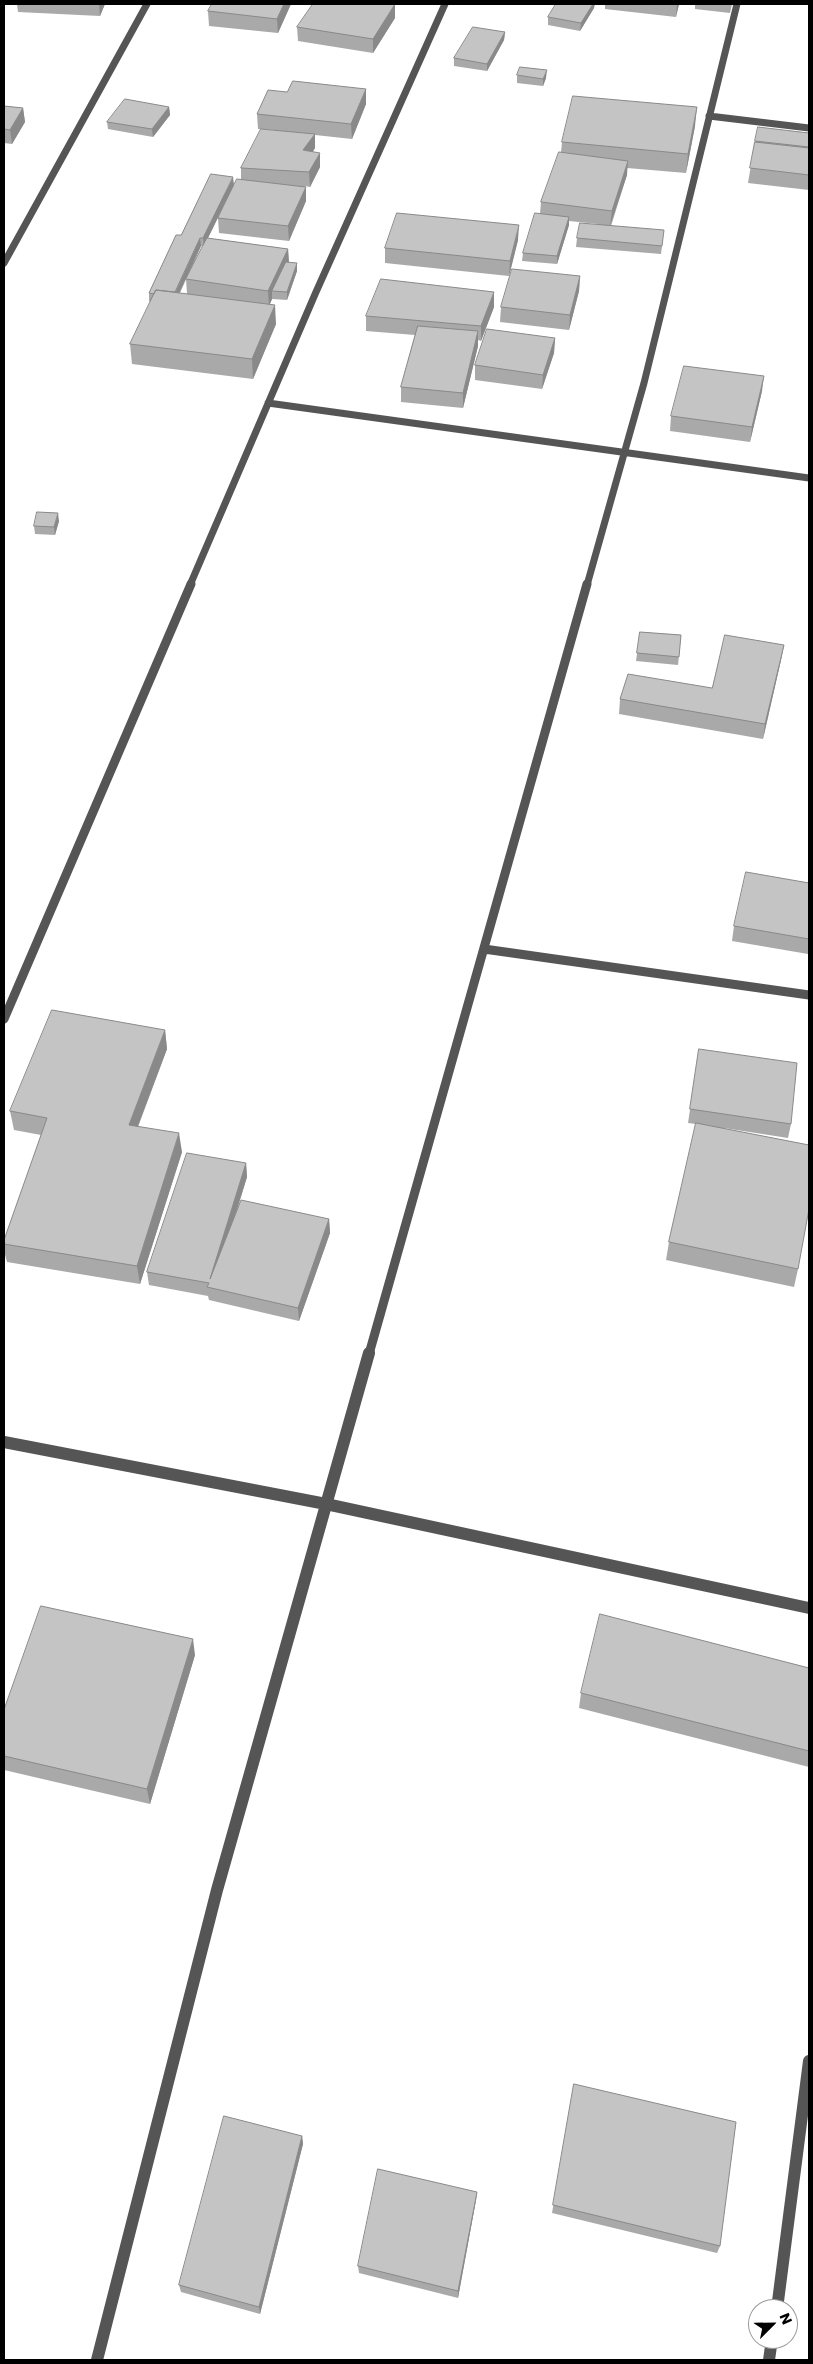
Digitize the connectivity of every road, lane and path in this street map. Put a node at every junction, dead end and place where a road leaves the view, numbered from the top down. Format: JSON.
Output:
{"nodes":[{"id":1,"x":147,"y":4,"type":"edge"},
{"id":2,"x":445,"y":4,"type":"edge"},
{"id":3,"x":737,"y":4,"type":"edge"},
{"id":4,"x":709,"y":116,"type":"junction"},
{"id":5,"x":809,"y":128,"type":"edge"},
{"id":6,"x":4,"y":263,"type":"edge"},
{"id":7,"x":268,"y":403,"type":"junction"},
{"id":8,"x":624,"y":453,"type":"junction"},
{"id":9,"x":809,"y":478,"type":"edge"},
{"id":10,"x":484,"y":949,"type":"junction"},
{"id":11,"x":809,"y":995,"type":"edge"},
{"id":12,"x":4,"y":1019,"type":"edge"},
{"id":13,"x":4,"y":1442,"type":"edge"},
{"id":14,"x":326,"y":1504,"type":"junction"},
{"id":15,"x":809,"y":1608,"type":"edge"},
{"id":16,"x":809,"y":2060,"type":"edge"},
{"id":17,"x":778,"y":2299,"type":"edge"},
{"id":18,"x":97,"y":2360,"type":"edge"}],
"edges":[{"from":1,"to":6,"type":"street"},
{"from":2,"to":7,"type":"street"},
{"from":3,"to":4,"type":"street"},
{"from":4,"to":5,"type":"street"},
{"from":4,"to":8,"type":"street"},
{"from":7,"to":8,"type":"street"},
{"from":7,"to":12,"type":"street"},
{"from":8,"to":9,"type":"street"},
{"from":8,"to":10,"type":"street"},
{"from":10,"to":11,"type":"street"},
{"from":10,"to":14,"type":"street"},
{"from":13,"to":14,"type":"street"},
{"from":14,"to":15,"type":"street"},
{"from":14,"to":18,"type":"street"},
{"from":16,"to":17,"type":"street"}]}
